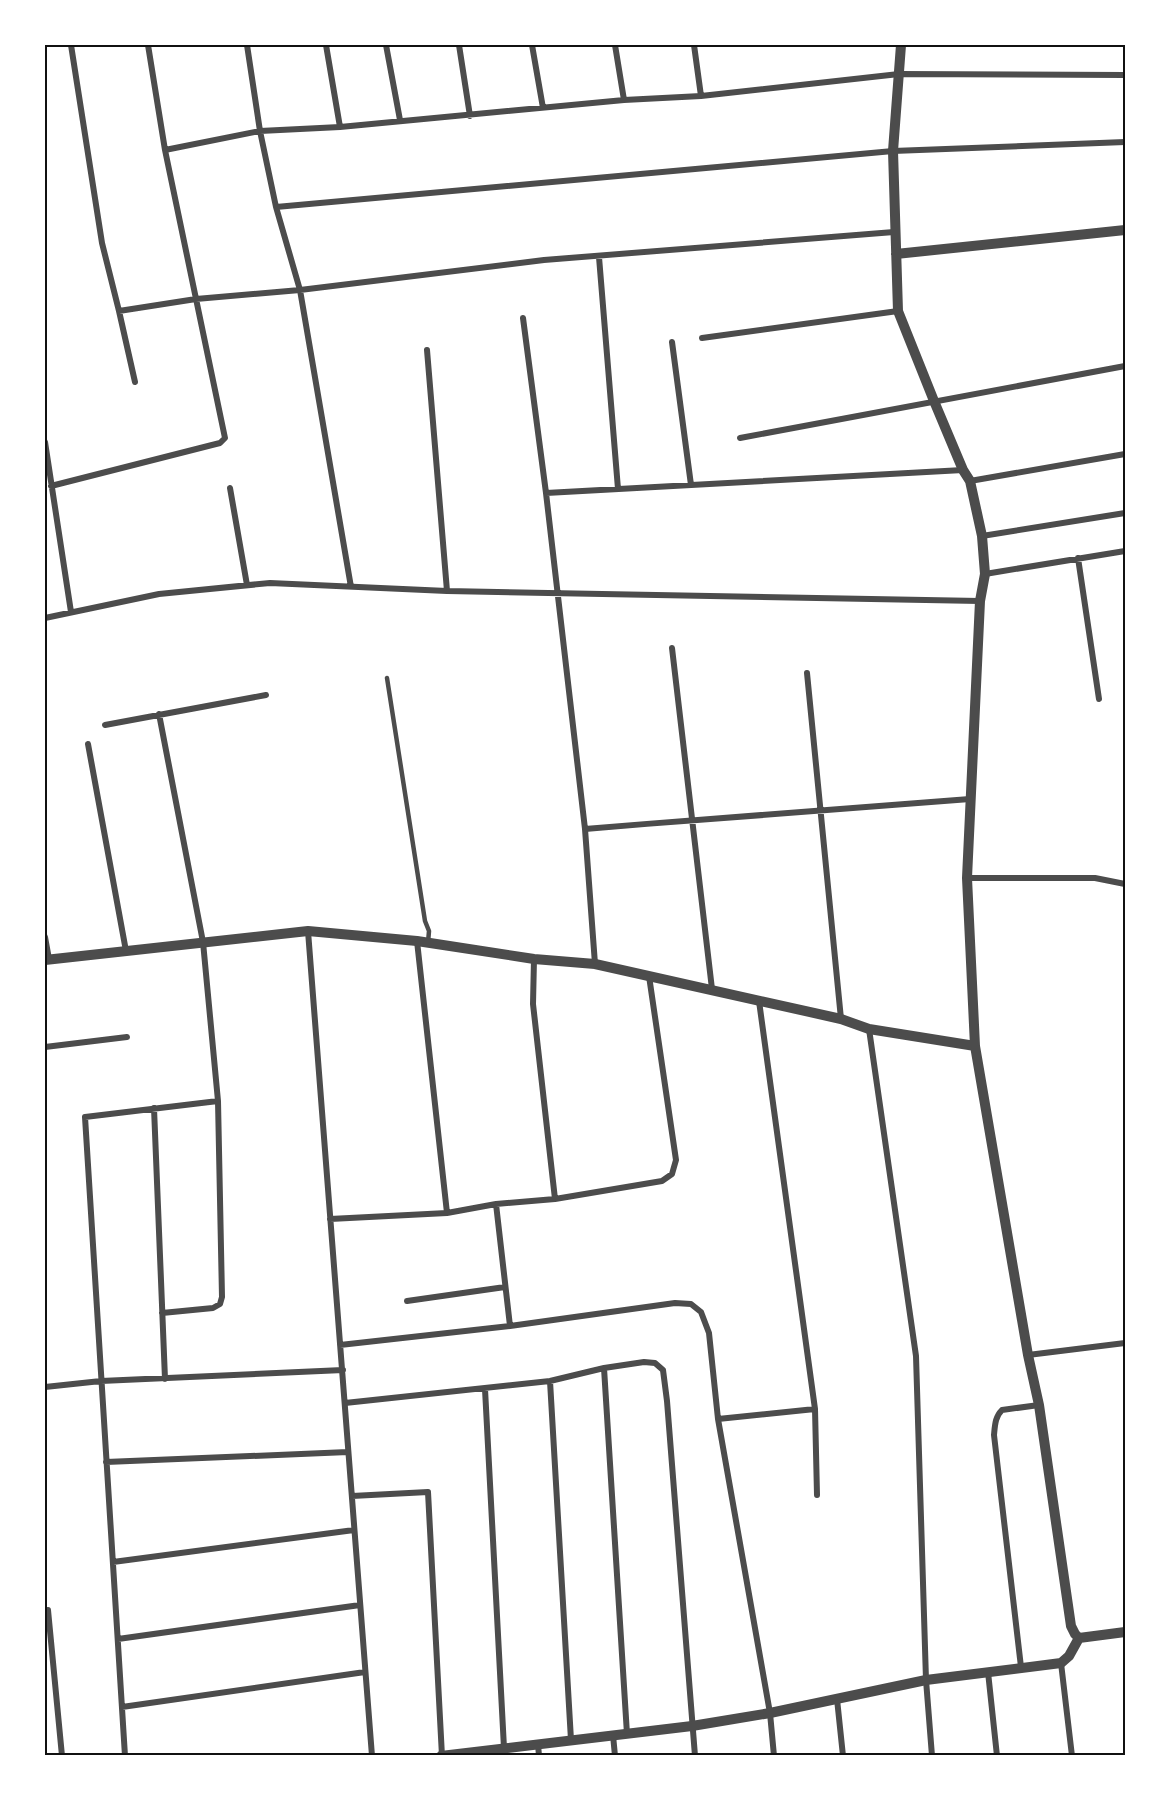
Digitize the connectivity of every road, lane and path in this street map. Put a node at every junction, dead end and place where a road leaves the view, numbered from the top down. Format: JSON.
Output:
{"nodes":[{"id":1,"x":71,"y":45,"type":"edge"},
{"id":2,"x":148,"y":45,"type":"edge"},
{"id":3,"x":247,"y":45,"type":"edge"},
{"id":4,"x":326,"y":45,"type":"edge"},
{"id":5,"x":386,"y":45,"type":"edge"},
{"id":6,"x":459,"y":45,"type":"edge"},
{"id":7,"x":532,"y":45,"type":"edge"},
{"id":8,"x":615,"y":45,"type":"edge"},
{"id":9,"x":694,"y":45,"type":"edge"},
{"id":10,"x":901,"y":45,"type":"edge"},
{"id":11,"x":899,"y":75,"type":"junction"},
{"id":12,"x":1125,"y":75,"type":"edge"},
{"id":13,"x":700,"y":96,"type":"junction"},
{"id":14,"x":624,"y":100,"type":"junction"},
{"id":15,"x":543,"y":108,"type":"junction"},
{"id":16,"x":470,"y":116,"type":"junction"},
{"id":17,"x":400,"y":120,"type":"junction"},
{"id":18,"x":340,"y":127,"type":"junction"},
{"id":19,"x":260,"y":131,"type":"junction"},
{"id":20,"x":1125,"y":142,"type":"edge"},
{"id":21,"x":165,"y":150,"type":"junction"},
{"id":22,"x":892,"y":151,"type":"junction"},
{"id":23,"x":276,"y":207,"type":"junction"},
{"id":24,"x":1125,"y":230,"type":"edge"},
{"id":25,"x":894,"y":232,"type":"junction"},
{"id":26,"x":896,"y":254,"type":"junction"},
{"id":27,"x":599,"y":257,"type":"junction"},
{"id":28,"x":300,"y":290,"type":"junction"},
{"id":29,"x":196,"y":299,"type":"junction"},
{"id":30,"x":119,"y":311,"type":"junction"},
{"id":31,"x":898,"y":311,"type":"junction"},
{"id":32,"x":523,"y":318,"type":"dead end"},
{"id":33,"x":702,"y":338,"type":"dead end"},
{"id":34,"x":672,"y":342,"type":"dead end"},
{"id":35,"x":427,"y":350,"type":"dead end"},
{"id":36,"x":1125,"y":366,"type":"edge"},
{"id":37,"x":135,"y":382,"type":"dead end"},
{"id":38,"x":934,"y":400,"type":"junction"},
{"id":39,"x":740,"y":438,"type":"dead end"},
{"id":40,"x":45,"y":442,"type":"edge"},
{"id":41,"x":1125,"y":454,"type":"edge"},
{"id":42,"x":963,"y":470,"type":"junction"},
{"id":43,"x":970,"y":481,"type":"junction"},
{"id":44,"x":691,"y":485,"type":"junction"},
{"id":45,"x":51,"y":486,"type":"junction"},
{"id":46,"x":230,"y":488,"type":"dead end"},
{"id":47,"x":618,"y":489,"type":"junction"},
{"id":48,"x":546,"y":493,"type":"junction"},
{"id":49,"x":1125,"y":513,"type":"edge"},
{"id":50,"x":982,"y":536,"type":"junction"},
{"id":51,"x":1125,"y":551,"type":"edge"},
{"id":52,"x":1078,"y":558,"type":"junction"},
{"id":53,"x":985,"y":573,"type":"junction"},
{"id":54,"x":247,"y":585,"type":"junction"},
{"id":55,"x":351,"y":586,"type":"junction"},
{"id":56,"x":447,"y":591,"type":"junction"},
{"id":57,"x":556,"y":593,"type":"junction"},
{"id":58,"x":980,"y":601,"type":"junction"},
{"id":59,"x":71,"y":612,"type":"junction"},
{"id":60,"x":45,"y":618,"type":"edge"},
{"id":61,"x":672,"y":648,"type":"dead end"},
{"id":62,"x":807,"y":673,"type":"dead end"},
{"id":63,"x":387,"y":678,"type":"dead end"},
{"id":64,"x":266,"y":695,"type":"dead end"},
{"id":65,"x":1099,"y":699,"type":"dead end"},
{"id":66,"x":159,"y":714,"type":"junction"},
{"id":67,"x":105,"y":725,"type":"dead end"},
{"id":68,"x":88,"y":744,"type":"dead end"},
{"id":69,"x":970,"y":799,"type":"junction"},
{"id":70,"x":820,"y":812,"type":"junction"},
{"id":71,"x":691,"y":820,"type":"junction"},
{"id":72,"x":585,"y":829,"type":"junction"},
{"id":73,"x":968,"y":878,"type":"junction"},
{"id":74,"x":1125,"y":884,"type":"edge"},
{"id":75,"x":308,"y":931,"type":"junction"},
{"id":76,"x":45,"y":937,"type":"edge"},
{"id":77,"x":203,"y":942,"type":"junction"},
{"id":78,"x":423,"y":942,"type":"junction"},
{"id":79,"x":126,"y":951,"type":"junction"},
{"id":80,"x":47,"y":959,"type":"edge"},
{"id":81,"x":534,"y":959,"type":"junction"},
{"id":82,"x":595,"y":964,"type":"junction"},
{"id":83,"x":649,"y":976,"type":"junction"},
{"id":84,"x":712,"y":989,"type":"junction"},
{"id":85,"x":759,"y":1001,"type":"junction"},
{"id":86,"x":841,"y":1019,"type":"junction"},
{"id":87,"x":869,"y":1029,"type":"junction"},
{"id":88,"x":127,"y":1037,"type":"dead end"},
{"id":89,"x":975,"y":1046,"type":"junction"},
{"id":90,"x":45,"y":1047,"type":"edge"},
{"id":91,"x":218,"y":1101,"type":"junction"},
{"id":92,"x":154,"y":1108,"type":"junction"},
{"id":93,"x":555,"y":1199,"type":"junction"},
{"id":94,"x":496,"y":1204,"type":"junction"},
{"id":95,"x":447,"y":1213,"type":"junction"},
{"id":96,"x":330,"y":1219,"type":"junction"},
{"id":97,"x":505,"y":1287,"type":"junction"},
{"id":98,"x":407,"y":1301,"type":"dead end"},
{"id":99,"x":162,"y":1313,"type":"junction"},
{"id":100,"x":510,"y":1326,"type":"junction"},
{"id":101,"x":1125,"y":1343,"type":"edge"},
{"id":102,"x":340,"y":1345,"type":"junction"},
{"id":103,"x":1028,"y":1355,"type":"junction"},
{"id":104,"x":604,"y":1368,"type":"junction"},
{"id":105,"x":343,"y":1370,"type":"junction"},
{"id":106,"x":165,"y":1378,"type":"junction"},
{"id":107,"x":101,"y":1381,"type":"junction"},
{"id":108,"x":550,"y":1381,"type":"junction"},
{"id":109,"x":45,"y":1387,"type":"edge"},
{"id":110,"x":485,"y":1389,"type":"junction"},
{"id":111,"x":345,"y":1403,"type":"junction"},
{"id":112,"x":1039,"y":1405,"type":"junction"},
{"id":113,"x":815,"y":1409,"type":"junction"},
{"id":114,"x":718,"y":1419,"type":"junction"},
{"id":115,"x":348,"y":1452,"type":"junction"},
{"id":116,"x":106,"y":1462,"type":"junction"},
{"id":117,"x":817,"y":1495,"type":"dead end"},
{"id":118,"x":352,"y":1496,"type":"junction"},
{"id":119,"x":354,"y":1530,"type":"junction"},
{"id":120,"x":113,"y":1562,"type":"junction"},
{"id":121,"x":360,"y":1605,"type":"junction"},
{"id":122,"x":48,"y":1610,"type":"dead end"},
{"id":123,"x":1125,"y":1632,"type":"edge"},
{"id":124,"x":1079,"y":1638,"type":"junction"},
{"id":125,"x":118,"y":1639,"type":"junction"},
{"id":126,"x":1061,"y":1663,"type":"junction"},
{"id":127,"x":1021,"y":1667,"type":"junction"},
{"id":128,"x":365,"y":1672,"type":"junction"},
{"id":129,"x":988,"y":1672,"type":"junction"},
{"id":130,"x":926,"y":1680,"type":"junction"},
{"id":131,"x":837,"y":1699,"type":"junction"},
{"id":132,"x":122,"y":1707,"type":"junction"},
{"id":133,"x":770,"y":1713,"type":"junction"},
{"id":134,"x":692,"y":1726,"type":"junction"},
{"id":135,"x":627,"y":1734,"type":"junction"},
{"id":136,"x":613,"y":1735,"type":"junction"},
{"id":137,"x":572,"y":1740,"type":"junction"},
{"id":138,"x":538,"y":1744,"type":"junction"},
{"id":139,"x":504,"y":1748,"type":"junction"},
{"id":140,"x":62,"y":1756,"type":"edge"},
{"id":141,"x":125,"y":1756,"type":"edge"},
{"id":142,"x":372,"y":1756,"type":"edge"},
{"id":143,"x":442,"y":1756,"type":"edge"},
{"id":144,"x":539,"y":1756,"type":"edge"},
{"id":145,"x":615,"y":1756,"type":"edge"},
{"id":146,"x":695,"y":1756,"type":"edge"},
{"id":147,"x":774,"y":1756,"type":"edge"},
{"id":148,"x":843,"y":1756,"type":"edge"},
{"id":149,"x":932,"y":1756,"type":"edge"},
{"id":150,"x":997,"y":1756,"type":"edge"},
{"id":151,"x":1072,"y":1756,"type":"edge"}],
"edges":[{"from":1,"to":30,"type":"street"},
{"from":2,"to":21,"type":"street"},
{"from":3,"to":19,"type":"street"},
{"from":4,"to":18,"type":"street"},
{"from":5,"to":17,"type":"street"},
{"from":6,"to":16,"type":"street"},
{"from":7,"to":15,"type":"street"},
{"from":8,"to":14,"type":"street"},
{"from":9,"to":13,"type":"street"},
{"from":10,"to":11,"type":"street"},
{"from":11,"to":12,"type":"street"},
{"from":11,"to":13,"type":"street"},
{"from":11,"to":22,"type":"street"},
{"from":13,"to":14,"type":"street"},
{"from":14,"to":15,"type":"street"},
{"from":15,"to":16,"type":"street"},
{"from":16,"to":17,"type":"street"},
{"from":17,"to":18,"type":"street"},
{"from":18,"to":19,"type":"street"},
{"from":19,"to":21,"type":"street"},
{"from":19,"to":23,"type":"street"},
{"from":20,"to":22,"type":"street"},
{"from":21,"to":29,"type":"street"},
{"from":22,"to":23,"type":"street"},
{"from":22,"to":25,"type":"street"},
{"from":23,"to":28,"type":"street"},
{"from":24,"to":26,"type":"street"},
{"from":25,"to":26,"type":"street"},
{"from":25,"to":27,"type":"street"},
{"from":26,"to":31,"type":"street"},
{"from":27,"to":28,"type":"street"},
{"from":27,"to":47,"type":"street"},
{"from":28,"to":29,"type":"street"},
{"from":28,"to":55,"type":"street"},
{"from":29,"to":30,"type":"street"},
{"from":29,"to":45,"type":"street"},
{"from":30,"to":37,"type":"street"},
{"from":31,"to":33,"type":"street"},
{"from":31,"to":38,"type":"street"},
{"from":32,"to":48,"type":"street"},
{"from":34,"to":44,"type":"street"},
{"from":35,"to":56,"type":"street"},
{"from":36,"to":38,"type":"street"},
{"from":38,"to":39,"type":"street"},
{"from":38,"to":42,"type":"street"},
{"from":40,"to":45,"type":"street"},
{"from":41,"to":43,"type":"street"},
{"from":42,"to":43,"type":"street"},
{"from":42,"to":44,"type":"street"},
{"from":43,"to":50,"type":"street"},
{"from":44,"to":47,"type":"street"},
{"from":45,"to":59,"type":"street"},
{"from":46,"to":54,"type":"street"},
{"from":47,"to":48,"type":"street"},
{"from":48,"to":57,"type":"street"},
{"from":49,"to":50,"type":"street"},
{"from":50,"to":53,"type":"street"},
{"from":51,"to":52,"type":"street"},
{"from":52,"to":53,"type":"street"},
{"from":52,"to":65,"type":"street"},
{"from":53,"to":58,"type":"street"},
{"from":54,"to":55,"type":"street"},
{"from":54,"to":59,"type":"street"},
{"from":55,"to":56,"type":"street"},
{"from":56,"to":57,"type":"street"},
{"from":57,"to":58,"type":"street"},
{"from":57,"to":72,"type":"street"},
{"from":58,"to":69,"type":"street"},
{"from":59,"to":60,"type":"street"},
{"from":61,"to":71,"type":"street"},
{"from":62,"to":70,"type":"street"},
{"from":63,"to":78,"type":"lane"},
{"from":64,"to":66,"type":"street"},
{"from":66,"to":67,"type":"street"},
{"from":66,"to":77,"type":"street"},
{"from":68,"to":79,"type":"street"},
{"from":69,"to":70,"type":"street"},
{"from":69,"to":73,"type":"street"},
{"from":70,"to":71,"type":"street"},
{"from":70,"to":86,"type":"street"},
{"from":71,"to":72,"type":"street"},
{"from":71,"to":84,"type":"street"},
{"from":72,"to":82,"type":"street"},
{"from":73,"to":74,"type":"street"},
{"from":73,"to":89,"type":"street"},
{"from":75,"to":77,"type":"street"},
{"from":75,"to":78,"type":"street"},
{"from":75,"to":96,"type":"street"},
{"from":76,"to":80,"type":"street"},
{"from":77,"to":79,"type":"street"},
{"from":77,"to":91,"type":"street"},
{"from":78,"to":81,"type":"street"},
{"from":78,"to":95,"type":"street"},
{"from":79,"to":80,"type":"street"},
{"from":81,"to":82,"type":"street"},
{"from":81,"to":93,"type":"street"},
{"from":82,"to":83,"type":"street"},
{"from":83,"to":84,"type":"street"},
{"from":83,"to":93,"type":"street"},
{"from":84,"to":85,"type":"street"},
{"from":85,"to":86,"type":"street"},
{"from":85,"to":113,"type":"street"},
{"from":86,"to":87,"type":"street"},
{"from":87,"to":89,"type":"street"},
{"from":87,"to":130,"type":"street"},
{"from":88,"to":90,"type":"street"},
{"from":89,"to":103,"type":"street"},
{"from":91,"to":92,"type":"street"},
{"from":91,"to":99,"type":"street"},
{"from":92,"to":99,"type":"street"},
{"from":92,"to":107,"type":"street"},
{"from":93,"to":94,"type":"street"},
{"from":94,"to":95,"type":"street"},
{"from":94,"to":97,"type":"street"},
{"from":95,"to":96,"type":"street"},
{"from":96,"to":102,"type":"street"},
{"from":97,"to":98,"type":"street"},
{"from":97,"to":100,"type":"street"},
{"from":99,"to":106,"type":"street"},
{"from":100,"to":102,"type":"street"},
{"from":100,"to":114,"type":"street"},
{"from":101,"to":103,"type":"street"},
{"from":102,"to":105,"type":"street"},
{"from":103,"to":112,"type":"street"},
{"from":104,"to":108,"type":"street"},
{"from":104,"to":134,"type":"street"},
{"from":104,"to":135,"type":"street"},
{"from":105,"to":106,"type":"street"},
{"from":105,"to":111,"type":"street"},
{"from":106,"to":107,"type":"street"},
{"from":107,"to":109,"type":"street"},
{"from":107,"to":116,"type":"street"},
{"from":108,"to":110,"type":"street"},
{"from":108,"to":137,"type":"street"},
{"from":110,"to":111,"type":"street"},
{"from":110,"to":139,"type":"street"},
{"from":111,"to":115,"type":"street"},
{"from":112,"to":124,"type":"street"},
{"from":112,"to":127,"type":"street"},
{"from":113,"to":114,"type":"street"},
{"from":113,"to":117,"type":"street"},
{"from":114,"to":133,"type":"street"},
{"from":115,"to":116,"type":"street"},
{"from":115,"to":118,"type":"street"},
{"from":116,"to":120,"type":"street"},
{"from":118,"to":119,"type":"street"},
{"from":118,"to":143,"type":"street"},
{"from":119,"to":120,"type":"street"},
{"from":119,"to":121,"type":"street"},
{"from":120,"to":125,"type":"street"},
{"from":121,"to":125,"type":"street"},
{"from":121,"to":128,"type":"street"},
{"from":122,"to":140,"type":"street"},
{"from":123,"to":124,"type":"street"},
{"from":124,"to":126,"type":"street"},
{"from":125,"to":132,"type":"street"},
{"from":126,"to":127,"type":"street"},
{"from":126,"to":151,"type":"street"},
{"from":127,"to":129,"type":"street"},
{"from":128,"to":132,"type":"street"},
{"from":128,"to":142,"type":"street"},
{"from":129,"to":130,"type":"street"},
{"from":129,"to":150,"type":"street"},
{"from":130,"to":131,"type":"street"},
{"from":130,"to":149,"type":"street"},
{"from":131,"to":133,"type":"street"},
{"from":131,"to":148,"type":"street"},
{"from":132,"to":141,"type":"street"},
{"from":133,"to":134,"type":"street"},
{"from":133,"to":147,"type":"street"},
{"from":134,"to":135,"type":"street"},
{"from":134,"to":146,"type":"street"},
{"from":135,"to":136,"type":"street"},
{"from":136,"to":137,"type":"street"},
{"from":136,"to":145,"type":"street"},
{"from":137,"to":138,"type":"street"},
{"from":138,"to":139,"type":"street"},
{"from":138,"to":144,"type":"street"},
{"from":139,"to":143,"type":"street"}]}
